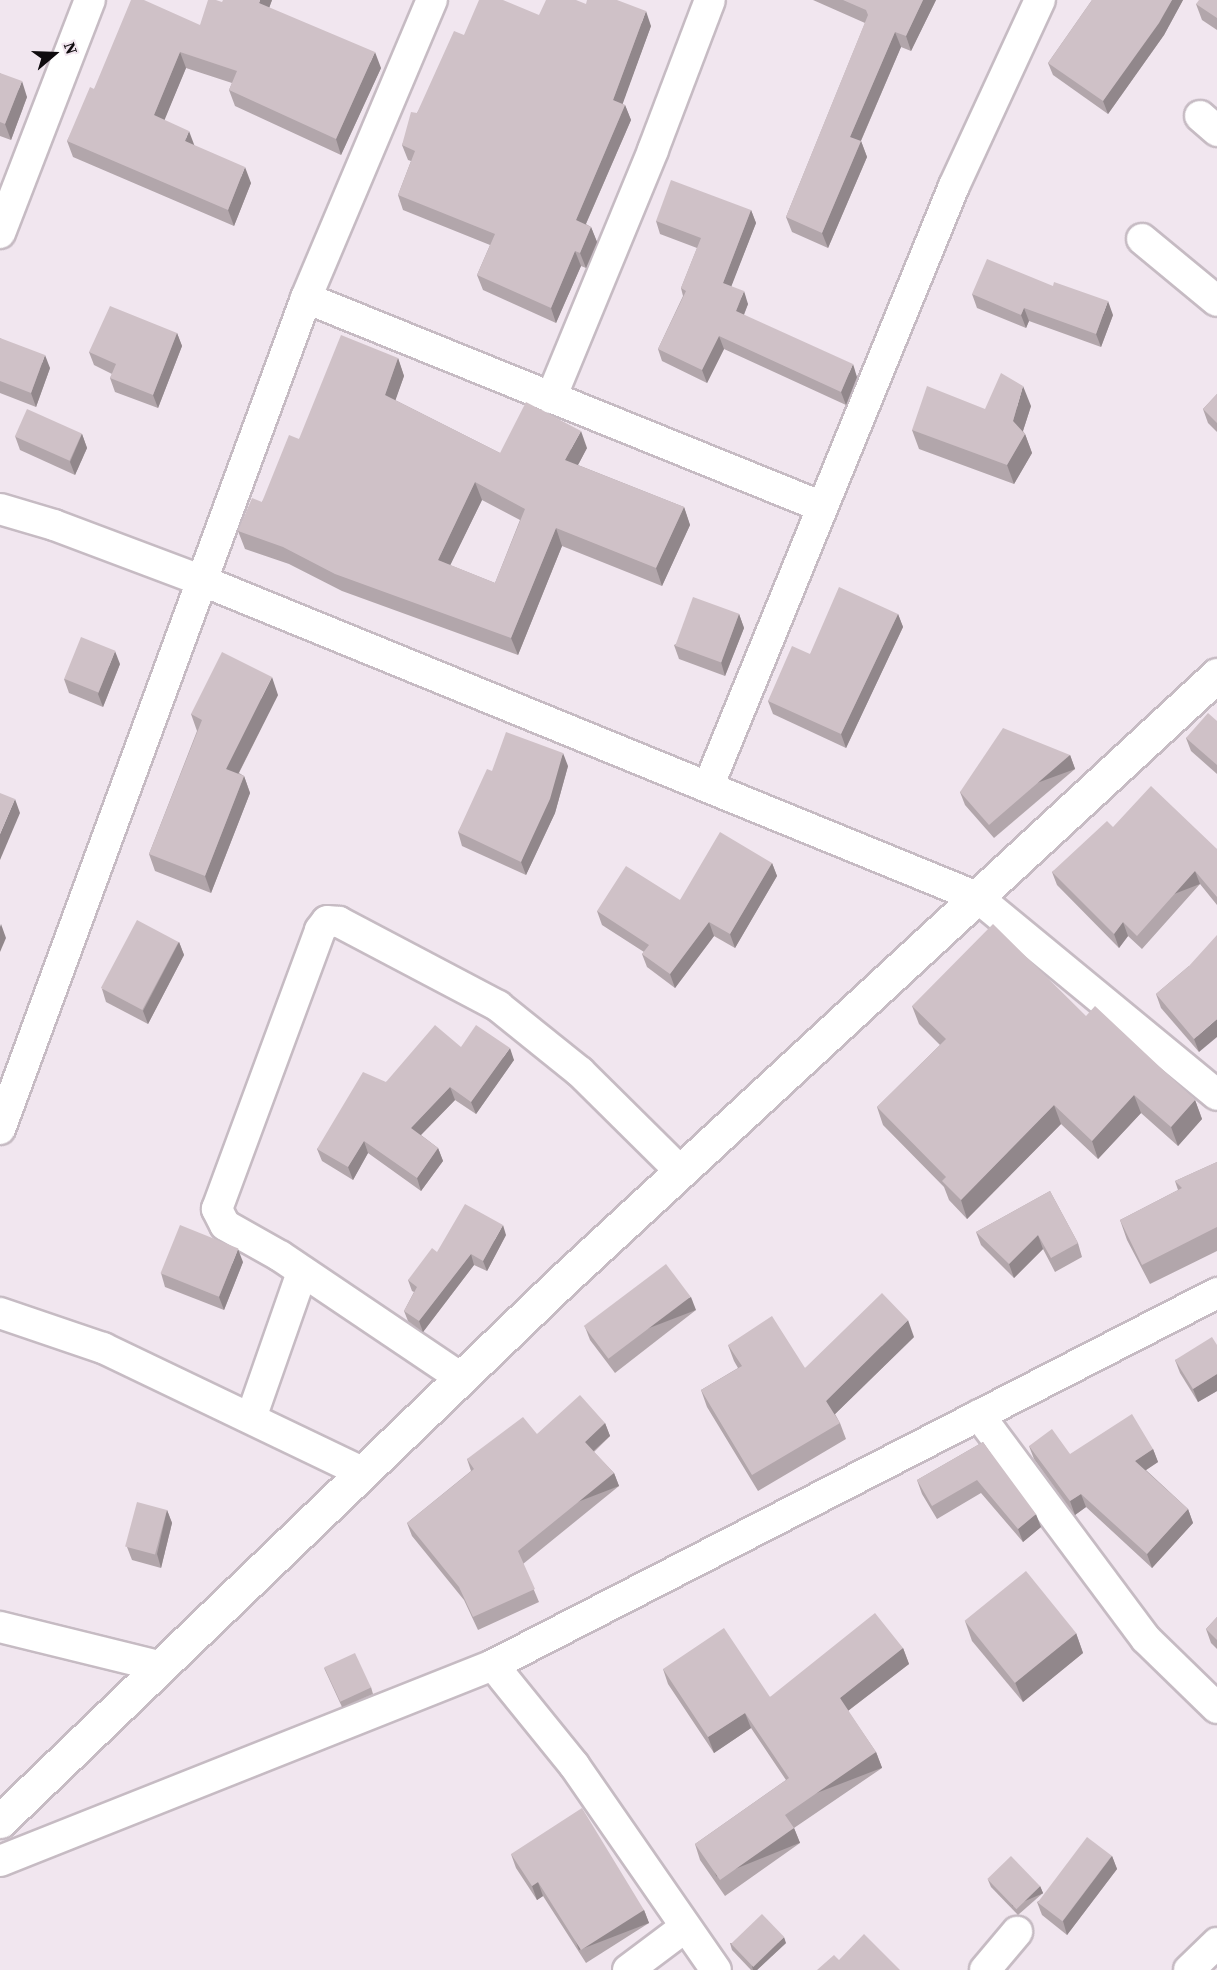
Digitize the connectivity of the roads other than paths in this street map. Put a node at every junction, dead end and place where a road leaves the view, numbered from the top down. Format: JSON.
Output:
{"nodes":[{"id":1,"x":90,"y":0,"type":"edge"},
{"id":2,"x":432,"y":0,"type":"edge"},
{"id":3,"x":710,"y":0,"type":"edge"},
{"id":4,"x":1040,"y":0,"type":"edge"},
{"id":5,"x":0,"y":234,"type":"edge"},
{"id":6,"x":1142,"y":240,"type":"dead end"},
{"id":7,"x":306,"y":298,"type":"junction"},
{"id":8,"x":1217,"y":301,"type":"edge"},
{"id":9,"x":551,"y":398,"type":"junction"},
{"id":10,"x":820,"y":506,"type":"junction"},
{"id":11,"x":0,"y":509,"type":"edge"},
{"id":12,"x":202,"y":581,"type":"junction"},
{"id":13,"x":1217,"y":675,"type":"edge"},
{"id":14,"x":708,"y":786,"type":"junction"},
{"id":15,"x":977,"y":897,"type":"junction"},
{"id":16,"x":1216,"y":1092,"type":"edge"},
{"id":17,"x":0,"y":1129,"type":"edge"},
{"id":18,"x":681,"y":1172,"type":"junction"},
{"id":19,"x":302,"y":1272,"type":"junction"},
{"id":20,"x":1217,"y":1293,"type":"edge"},
{"id":21,"x":0,"y":1313,"type":"edge"},
{"id":22,"x":461,"y":1378,"type":"junction"},
{"id":23,"x":979,"y":1415,"type":"junction"},
{"id":24,"x":251,"y":1418,"type":"junction"},
{"id":25,"x":364,"y":1473,"type":"junction"},
{"id":26,"x":0,"y":1627,"type":"edge"},
{"id":27,"x":494,"y":1665,"type":"junction"},
{"id":28,"x":159,"y":1666,"type":"junction"},
{"id":29,"x":1217,"y":1708,"type":"edge"},
{"id":30,"x":0,"y":1821,"type":"edge"},
{"id":31,"x":0,"y":1861,"type":"edge"},
{"id":32,"x":684,"y":1928,"type":"junction"},
{"id":33,"x":1017,"y":1932,"type":"dead end"},
{"id":34,"x":1217,"y":1942,"type":"edge"},
{"id":35,"x":628,"y":1970,"type":"edge"},
{"id":36,"x":716,"y":1970,"type":"edge"},
{"id":37,"x":985,"y":1970,"type":"edge"},
{"id":38,"x":1190,"y":1970,"type":"edge"}],
"edges":[{"from":1,"to":5,"type":"street"},
{"from":2,"to":7,"type":"street"},
{"from":3,"to":9,"type":"street"},
{"from":4,"to":10,"type":"street"},
{"from":6,"to":8,"type":"street"},
{"from":7,"to":9,"type":"street"},
{"from":7,"to":12,"type":"street"},
{"from":9,"to":10,"type":"street"},
{"from":10,"to":14,"type":"street"},
{"from":11,"to":12,"type":"street"},
{"from":12,"to":14,"type":"street"},
{"from":12,"to":17,"type":"street"},
{"from":13,"to":15,"type":"street"},
{"from":14,"to":15,"type":"street"},
{"from":15,"to":16,"type":"street"},
{"from":15,"to":18,"type":"street"},
{"from":18,"to":19,"type":"street"},
{"from":18,"to":22,"type":"street"},
{"from":19,"to":22,"type":"street"},
{"from":19,"to":24,"type":"street"},
{"from":20,"to":23,"type":"street"},
{"from":21,"to":24,"type":"street"},
{"from":22,"to":25,"type":"street"},
{"from":23,"to":27,"type":"street"},
{"from":23,"to":29,"type":"street"},
{"from":24,"to":25,"type":"street"},
{"from":25,"to":28,"type":"street"},
{"from":26,"to":28,"type":"street"},
{"from":27,"to":31,"type":"street"},
{"from":27,"to":32,"type":"street"},
{"from":28,"to":30,"type":"street"},
{"from":32,"to":35,"type":"street"},
{"from":32,"to":36,"type":"street"},
{"from":33,"to":37,"type":"street"},
{"from":34,"to":38,"type":"street"}]}
